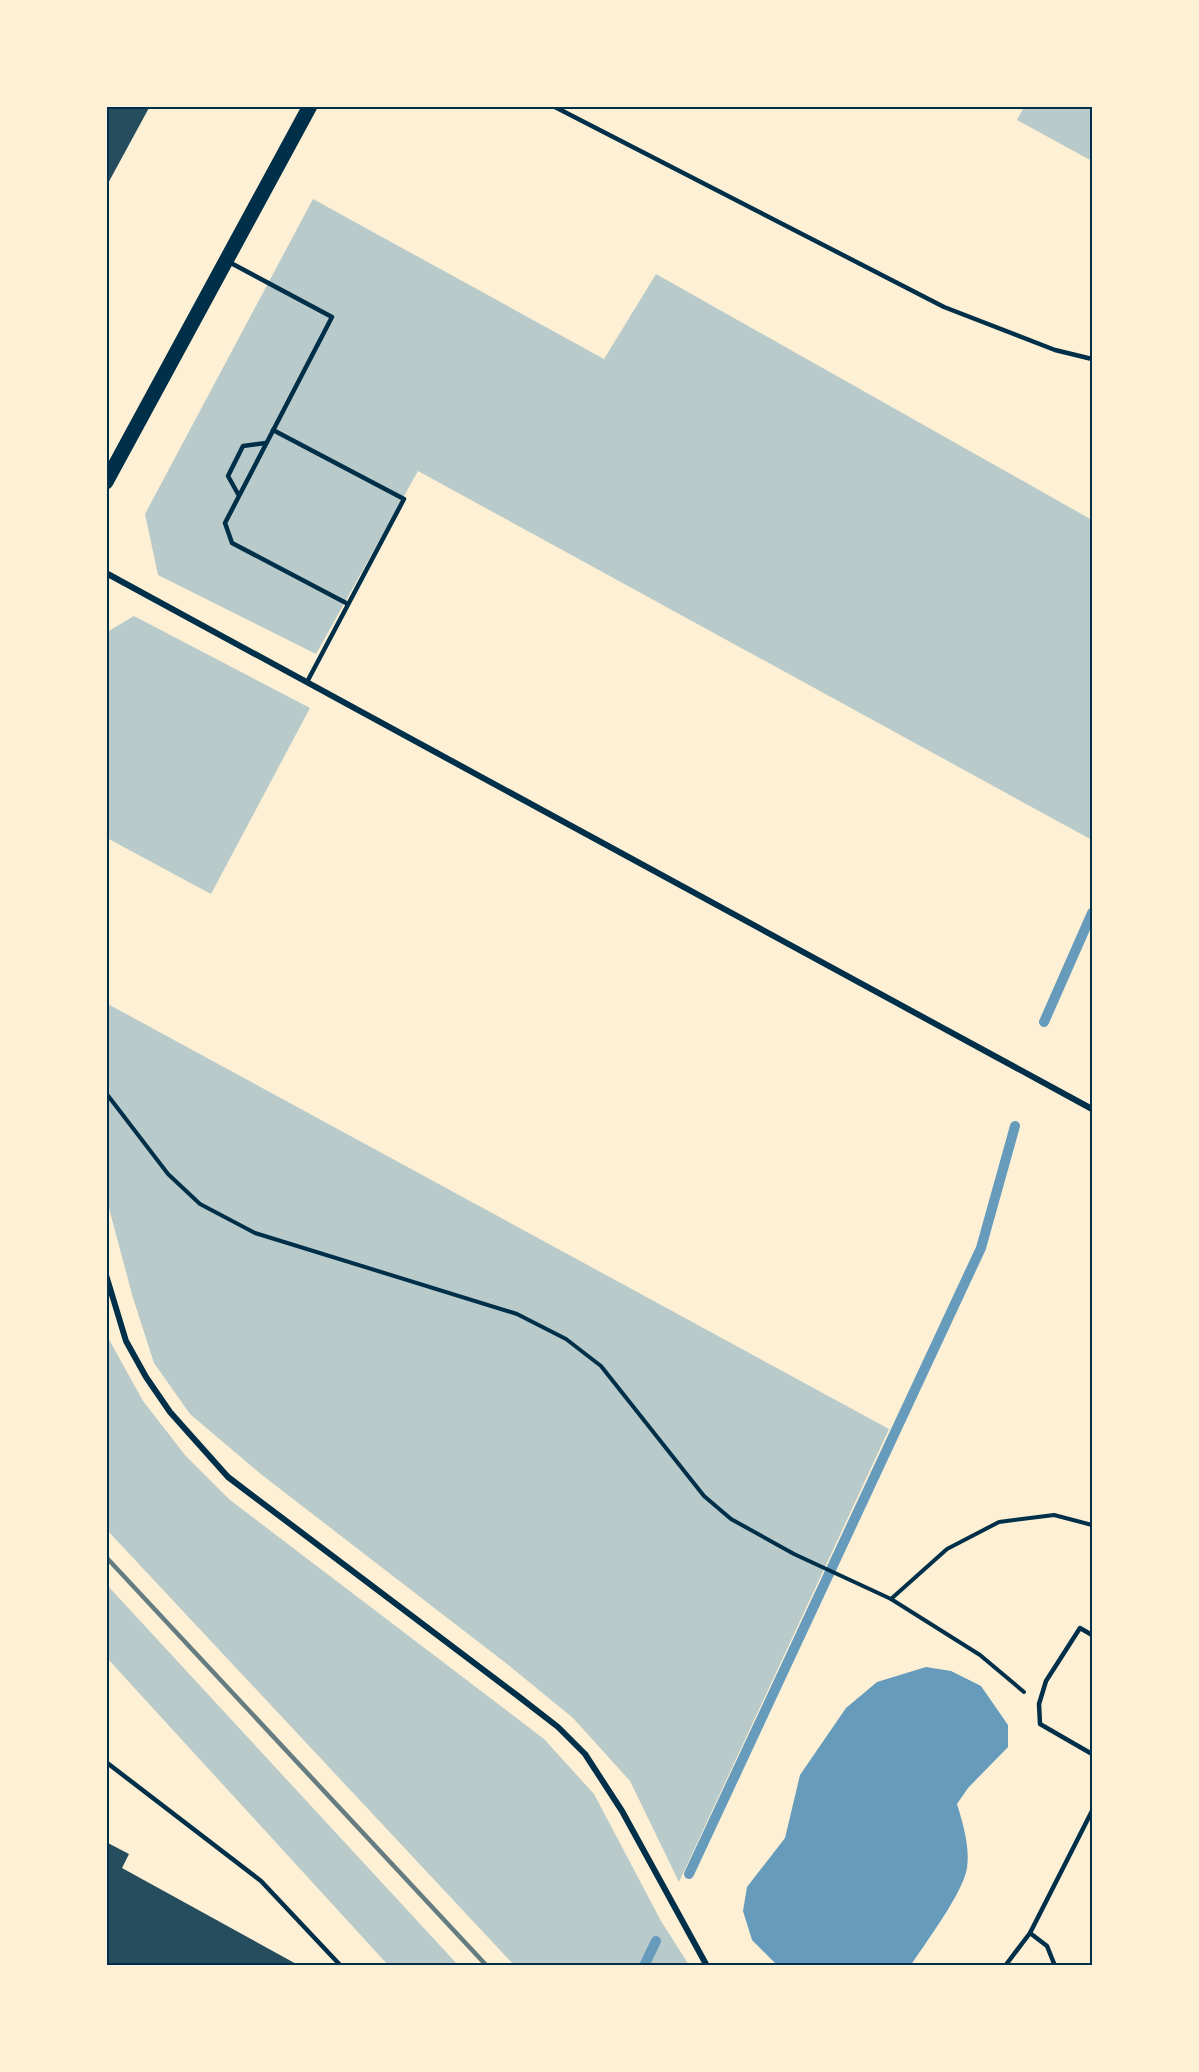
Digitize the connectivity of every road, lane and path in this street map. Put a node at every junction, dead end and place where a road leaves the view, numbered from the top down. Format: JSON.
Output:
{"nodes":[{"id":1,"x":310,"y":106,"type":"edge"},
{"id":2,"x":553,"y":106,"type":"edge"},
{"id":3,"x":226,"y":261,"type":"junction"},
{"id":4,"x":1092,"y":359,"type":"edge"},
{"id":5,"x":273,"y":430,"type":"junction"},
{"id":6,"x":266,"y":443,"type":"junction"},
{"id":7,"x":106,"y":482,"type":"edge"},
{"id":8,"x":238,"y":494,"type":"junction"},
{"id":9,"x":106,"y":573,"type":"edge"},
{"id":10,"x":348,"y":604,"type":"junction"},
{"id":11,"x":308,"y":682,"type":"junction"},
{"id":12,"x":106,"y":1093,"type":"edge"},
{"id":13,"x":1092,"y":1109,"type":"edge"},
{"id":14,"x":106,"y":1275,"type":"edge"},
{"id":15,"x":1092,"y":1525,"type":"edge"},
{"id":16,"x":891,"y":1599,"type":"junction"},
{"id":17,"x":1092,"y":1635,"type":"edge"},
{"id":18,"x":1039,"y":1704,"type":"junction"},
{"id":19,"x":1092,"y":1754,"type":"edge"},
{"id":20,"x":106,"y":1762,"type":"edge"},
{"id":21,"x":1092,"y":1811,"type":"edge"},
{"id":22,"x":1030,"y":1933,"type":"junction"},
{"id":23,"x":341,"y":1965,"type":"edge"},
{"id":24,"x":707,"y":1965,"type":"edge"},
{"id":25,"x":1005,"y":1965,"type":"edge"},
{"id":26,"x":1055,"y":1965,"type":"edge"}],
"edges":[{"from":1,"to":3,"type":"main road"},
{"from":2,"to":4,"type":"lane"},
{"from":3,"to":5,"type":"lane"},
{"from":3,"to":7,"type":"main road"},
{"from":5,"to":6,"type":"lane"},
{"from":5,"to":10,"type":"lane"},
{"from":6,"to":8,"type":"lane"},
{"from":6,"to":8,"type":"lane"},
{"from":8,"to":10,"type":"lane"},
{"from":9,"to":11,"type":"street"},
{"from":10,"to":11,"type":"lane"},
{"from":11,"to":13,"type":"street"},
{"from":12,"to":16,"type":"path"},
{"from":14,"to":24,"type":"street"},
{"from":15,"to":16,"type":"path"},
{"from":16,"to":18,"type":"path"},
{"from":17,"to":18,"type":"lane"},
{"from":18,"to":19,"type":"lane"},
{"from":20,"to":23,"type":"lane"},
{"from":21,"to":22,"type":"lane"},
{"from":22,"to":25,"type":"lane"},
{"from":22,"to":26,"type":"lane"}]}
